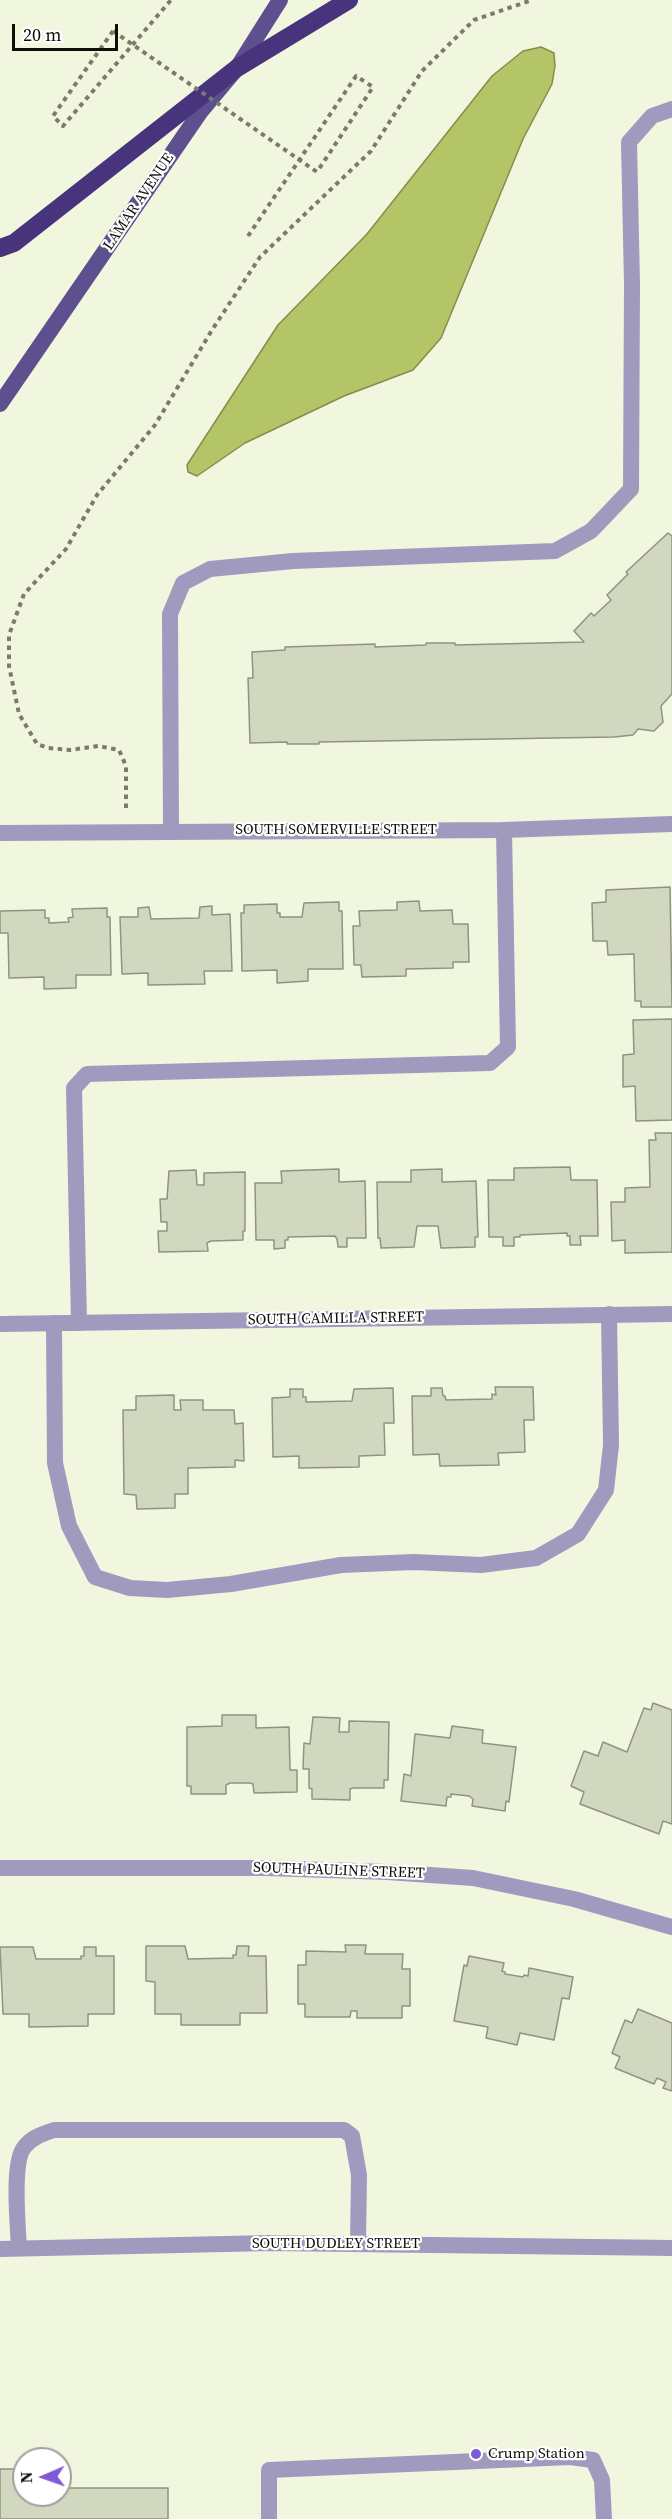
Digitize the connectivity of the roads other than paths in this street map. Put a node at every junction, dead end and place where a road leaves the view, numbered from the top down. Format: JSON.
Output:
{"nodes":[{"id":1,"x":280,"y":0,"type":"edge"},
{"id":2,"x":349,"y":0,"type":"edge"},
{"id":3,"x":237,"y":68,"type":"junction"},
{"id":4,"x":672,"y":109,"type":"edge"},
{"id":5,"x":0,"y":248,"type":"edge"},
{"id":6,"x":0,"y":405,"type":"edge"},
{"id":7,"x":672,"y":824,"type":"edge"},
{"id":8,"x":504,"y":830,"type":"junction"},
{"id":9,"x":171,"y":831,"type":"junction"},
{"id":10,"x":0,"y":833,"type":"edge"},
{"id":11,"x":609,"y":1314,"type":"junction"},
{"id":12,"x":672,"y":1314,"type":"edge"},
{"id":13,"x":54,"y":1323,"type":"junction"},
{"id":14,"x":79,"y":1323,"type":"junction"},
{"id":15,"x":0,"y":1324,"type":"edge"},
{"id":16,"x":0,"y":1868,"type":"edge"},
{"id":17,"x":672,"y":1927,"type":"edge"},
{"id":18,"x":358,"y":2244,"type":"junction"},
{"id":19,"x":19,"y":2248,"type":"junction"},
{"id":20,"x":672,"y":2248,"type":"edge"},
{"id":21,"x":0,"y":2249,"type":"edge"},
{"id":22,"x":269,"y":2519,"type":"edge"},
{"id":23,"x":604,"y":2519,"type":"edge"}],
"edges":[{"from":1,"to":3,"type":"main road","name":"LAMAR AVENUE"},
{"from":2,"to":3,"type":"highway"},
{"from":3,"to":5,"type":"highway"},
{"from":3,"to":6,"type":"main road","name":"LAMAR AVENUE"},
{"from":4,"to":9,"type":"street"},
{"from":7,"to":8,"type":"street","name":"SOUTH SOMERVILLE STREET"},
{"from":8,"to":9,"type":"street","name":"SOUTH SOMERVILLE STREET"},
{"from":8,"to":14,"type":"street"},
{"from":9,"to":10,"type":"street","name":"SOUTH SOMERVILLE STREET"},
{"from":11,"to":12,"type":"street","name":"SOUTH CAMILLA STREET"},
{"from":11,"to":13,"type":"street"},
{"from":11,"to":14,"type":"street","name":"SOUTH CAMILLA STREET"},
{"from":13,"to":14,"type":"street","name":"SOUTH CAMILLA STREET"},
{"from":13,"to":15,"type":"street","name":"SOUTH CAMILLA STREET"},
{"from":16,"to":17,"type":"street","name":"SOUTH PAULINE STREET"},
{"from":18,"to":19,"type":"street","name":"SOUTH DUDLEY STREET"},
{"from":18,"to":19,"type":"street"},
{"from":18,"to":20,"type":"street","name":"SOUTH DUDLEY STREET"},
{"from":19,"to":21,"type":"street","name":"SOUTH DUDLEY STREET"},
{"from":22,"to":23,"type":"street"}]}
